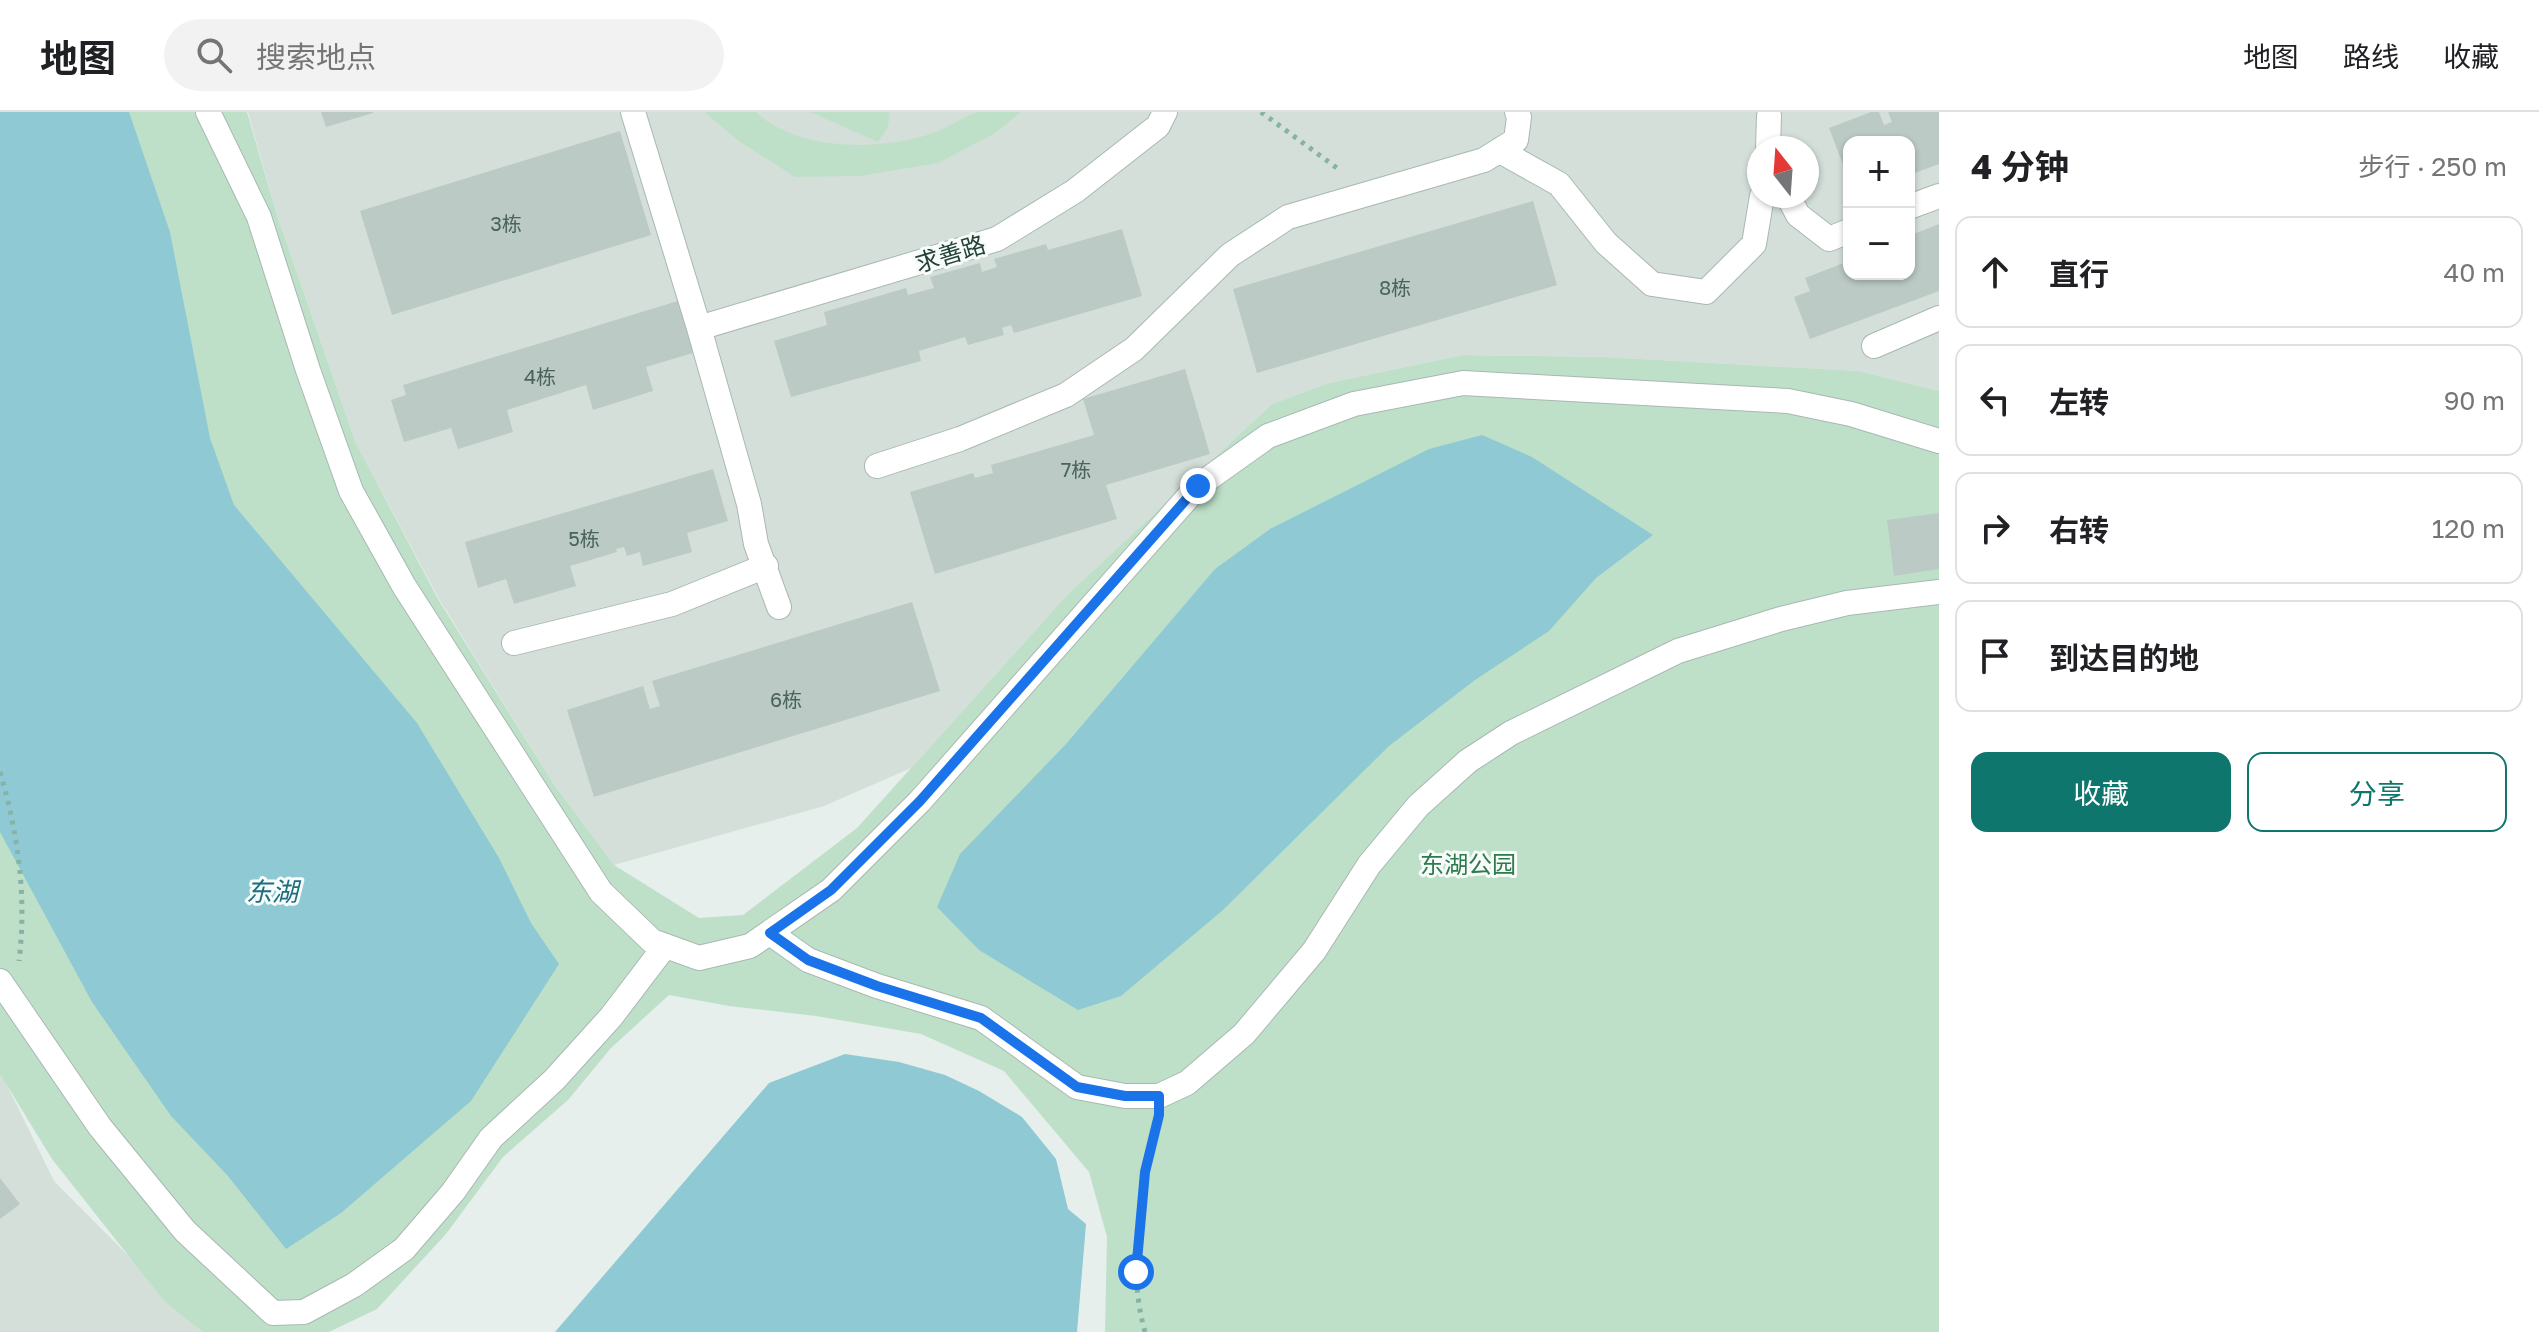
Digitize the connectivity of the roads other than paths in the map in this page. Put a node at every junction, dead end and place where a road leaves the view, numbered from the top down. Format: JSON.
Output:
{"nodes":[{"id":1,"x":208,"y":112,"type":"edge"},
{"id":2,"x":633,"y":112,"type":"edge"},
{"id":3,"x":1165,"y":112,"type":"edge"},
{"id":4,"x":1517,"y":112,"type":"edge"},
{"id":5,"x":1769,"y":113,"type":"edge"},
{"id":6,"x":1768,"y":136,"type":"edge"},
{"id":7,"x":1500,"y":151,"type":"junction"},
{"id":8,"x":1939,"y":196,"type":"edge"},
{"id":9,"x":1915,"y":205,"type":"edge"},
{"id":10,"x":1760,"y":208,"type":"edge"},
{"id":11,"x":1794,"y":208,"type":"edge"},
{"id":12,"x":1843,"y":233,"type":"edge"},
{"id":13,"x":1939,"y":318,"type":"edge"},
{"id":14,"x":699,"y":328,"type":"junction"},
{"id":15,"x":1874,"y":346,"type":"dead end"},
{"id":16,"x":1939,"y":441,"type":"edge"},
{"id":17,"x":877,"y":466,"type":"dead end"},
{"id":18,"x":766,"y":566,"type":"junction"},
{"id":19,"x":1939,"y":592,"type":"edge"},
{"id":20,"x":779,"y":607,"type":"dead end"},
{"id":21,"x":514,"y":643,"type":"dead end"},
{"id":22,"x":770,"y":933,"type":"junction"},
{"id":23,"x":665,"y":946,"type":"junction"},
{"id":24,"x":0,"y":981,"type":"edge"}],
"edges":[{"from":1,"to":23,"type":"street"},
{"from":2,"to":14,"type":"street"},
{"from":3,"to":14,"type":"street","name":"求善路"},
{"from":4,"to":7,"type":"street"},
{"from":5,"to":6,"type":"street"},
{"from":7,"to":10,"type":"street"},
{"from":7,"to":17,"type":"street"},
{"from":8,"to":9,"type":"street"},
{"from":11,"to":12,"type":"street"},
{"from":13,"to":15,"type":"street"},
{"from":14,"to":18,"type":"street"},
{"from":16,"to":22,"type":"street"},
{"from":18,"to":20,"type":"street"},
{"from":18,"to":21,"type":"street"},
{"from":19,"to":22,"type":"street"},
{"from":22,"to":23,"type":"street"},
{"from":23,"to":24,"type":"street"}]}
